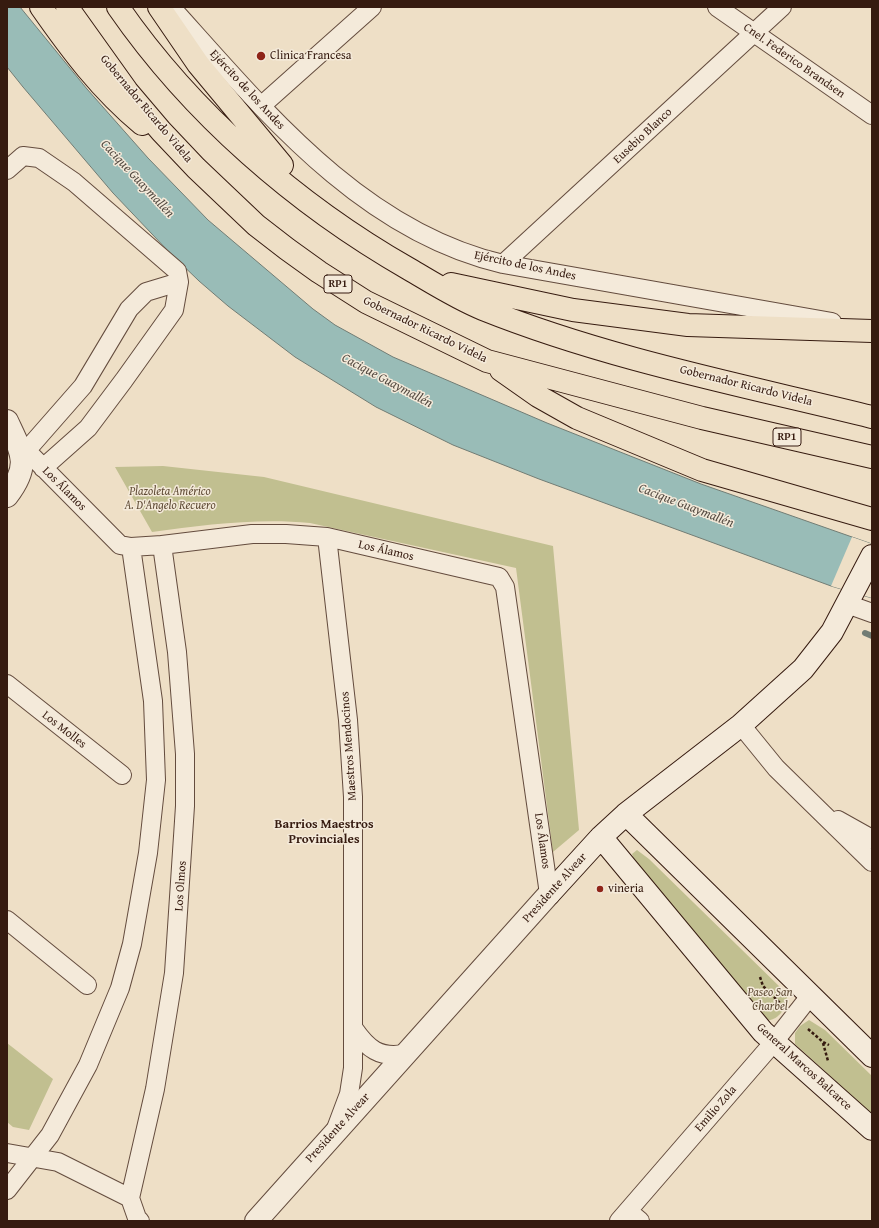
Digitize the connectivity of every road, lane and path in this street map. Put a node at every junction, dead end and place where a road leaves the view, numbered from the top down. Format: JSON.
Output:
{"nodes":[{"id":1,"x":41,"y":7,"type":"edge"},
{"id":2,"x":67,"y":7,"type":"edge"},
{"id":3,"x":118,"y":7,"type":"edge"},
{"id":4,"x":159,"y":7,"type":"edge"},
{"id":5,"x":171,"y":7,"type":"edge"},
{"id":6,"x":372,"y":7,"type":"edge"},
{"id":7,"x":717,"y":7,"type":"edge"},
{"id":8,"x":782,"y":7,"type":"edge"},
{"id":9,"x":754,"y":33,"type":"junction"},
{"id":10,"x":261,"y":106,"type":"junction"},
{"id":11,"x":872,"y":114,"type":"edge"},
{"id":12,"x":196,"y":168,"type":"junction"},
{"id":13,"x":7,"y":170,"type":"edge"},
{"id":14,"x":332,"y":221,"type":"junction"},
{"id":15,"x":503,"y":264,"type":"junction"},
{"id":16,"x":424,"y":278,"type":"junction"},
{"id":17,"x":179,"y":282,"type":"junction"},
{"id":18,"x":872,"y":330,"type":"edge"},
{"id":19,"x":487,"y":361,"type":"junction"},
{"id":20,"x":872,"y":417,"type":"edge"},
{"id":21,"x":16,"y":437,"type":"edge"},
{"id":22,"x":872,"y":457,"type":"edge"},
{"id":23,"x":43,"y":468,"type":"junction"},
{"id":24,"x":7,"y":496,"type":"edge"},
{"id":25,"x":872,"y":519,"type":"edge"},
{"id":26,"x":327,"y":537,"type":"junction"},
{"id":27,"x":162,"y":545,"type":"junction"},
{"id":28,"x":131,"y":546,"type":"junction"},
{"id":29,"x":868,"y":563,"type":"edge"},
{"id":30,"x":850,"y":598,"type":"junction"},
{"id":31,"x":872,"y":613,"type":"edge"},
{"id":32,"x":7,"y":684,"type":"edge"},
{"id":33,"x":741,"y":725,"type":"junction"},
{"id":34,"x":122,"y":775,"type":"dead end"},
{"id":35,"x":817,"y":808,"type":"junction"},
{"id":36,"x":626,"y":814,"type":"junction"},
{"id":37,"x":601,"y":837,"type":"junction"},
{"id":38,"x":872,"y":839,"type":"edge"},
{"id":39,"x":872,"y":862,"type":"edge"},
{"id":40,"x":549,"y":894,"type":"junction"},
{"id":41,"x":7,"y":920,"type":"edge"},
{"id":42,"x":87,"y":985,"type":"dead end"},
{"id":43,"x":810,"y":996,"type":"junction"},
{"id":44,"x":354,"y":1029,"type":"junction"},
{"id":45,"x":774,"y":1042,"type":"junction"},
{"id":46,"x":404,"y":1054,"type":"junction"},
{"id":47,"x":872,"y":1056,"type":"edge"},
{"id":48,"x":872,"y":1129,"type":"edge"},
{"id":49,"x":334,"y":1133,"type":"junction"},
{"id":50,"x":7,"y":1153,"type":"edge"},
{"id":51,"x":33,"y":1158,"type":"junction"},
{"id":52,"x":7,"y":1190,"type":"edge"},
{"id":53,"x":130,"y":1198,"type":"junction"},
{"id":54,"x":629,"y":1218,"type":"edge"},
{"id":55,"x":140,"y":1221,"type":"edge"},
{"id":56,"x":256,"y":1221,"type":"edge"}],
"edges":[{"from":1,"to":12,"type":"highway"},
{"from":2,"to":12,"type":"highway","name":"Gobernador Ricardo Videla","number":"RP1"},
{"from":3,"to":14,"type":"highway","name":"Gobernador Ricardo Videla"},
{"from":4,"to":14,"type":"highway"},
{"from":5,"to":10,"type":"street","name":"Ejército de los Andes"},
{"from":6,"to":10,"type":"street"},
{"from":7,"to":9,"type":"street","name":"Cnel. Federico Brandsen"},
{"from":8,"to":9,"type":"street","name":"Eusebio Blanco"},
{"from":9,"to":11,"type":"street","name":"Cnel. Federico Brandsen"},
{"from":9,"to":15,"type":"street","name":"Eusebio Blanco"},
{"from":10,"to":15,"type":"street","name":"Ejército de los Andes"},
{"from":12,"to":19,"type":"highway","name":"Gobernador Ricardo Videla","number":"RP1"},
{"from":13,"to":17,"type":"street"},
{"from":14,"to":16,"type":"highway","name":"Gobernador Ricardo Videla"},
{"from":15,"to":18,"type":"street","name":"Ejército de los Andes"},
{"from":16,"to":18,"type":"highway"},
{"from":16,"to":20,"type":"highway","name":"Gobernador Ricardo Videla"},
{"from":17,"to":21,"type":"street"},
{"from":17,"to":23,"type":"street"},
{"from":19,"to":22,"type":"highway","name":"Gobernador Ricardo Videla","number":"RP1"},
{"from":19,"to":25,"type":"highway"},
{"from":21,"to":23,"type":"street","name":"Los Álamos"},
{"from":21,"to":24,"type":"main road"},
{"from":23,"to":28,"type":"street","name":"Los Álamos"},
{"from":26,"to":27,"type":"street","name":"Los Álamos"},
{"from":26,"to":40,"type":"street","name":"Los Álamos"},
{"from":26,"to":44,"type":"street","name":"Maestros Mendocinos"},
{"from":27,"to":28,"type":"street","name":"Los Álamos"},
{"from":27,"to":53,"type":"street","name":"Los Olmos"},
{"from":28,"to":51,"type":"street"},
{"from":29,"to":30,"type":"main road","name":"Presidente Alvear"},
{"from":30,"to":31,"type":"street"},
{"from":30,"to":33,"type":"main road","name":"Presidente Alvear"},
{"from":32,"to":34,"type":"street","name":"Los Molles"},
{"from":33,"to":35,"type":"street"},
{"from":33,"to":36,"type":"main road","name":"Presidente Alvear"},
{"from":35,"to":38,"type":"street"},
{"from":35,"to":39,"type":"street"},
{"from":36,"to":37,"type":"main road","name":"Presidente Alvear"},
{"from":36,"to":43,"type":"main road"},
{"from":37,"to":40,"type":"main road","name":"Presidente Alvear"},
{"from":37,"to":45,"type":"main road","name":"General Marcos Balcarce"},
{"from":40,"to":46,"type":"main road","name":"Presidente Alvear"},
{"from":41,"to":42,"type":"street"},
{"from":43,"to":45,"type":"street","name":"Emilio Zola"},
{"from":43,"to":47,"type":"main road"},
{"from":44,"to":46,"type":"street"},
{"from":44,"to":49,"type":"street","name":"Maestros Mendocinos"},
{"from":45,"to":48,"type":"main road","name":"General Marcos Balcarce"},
{"from":45,"to":54,"type":"street","name":"Emilio Zola"},
{"from":46,"to":49,"type":"main road","name":"Presidente Alvear"},
{"from":49,"to":56,"type":"main road","name":"Presidente Alvear"},
{"from":50,"to":51,"type":"street"},
{"from":51,"to":52,"type":"street"},
{"from":51,"to":53,"type":"street"},
{"from":53,"to":55,"type":"street"}]}
